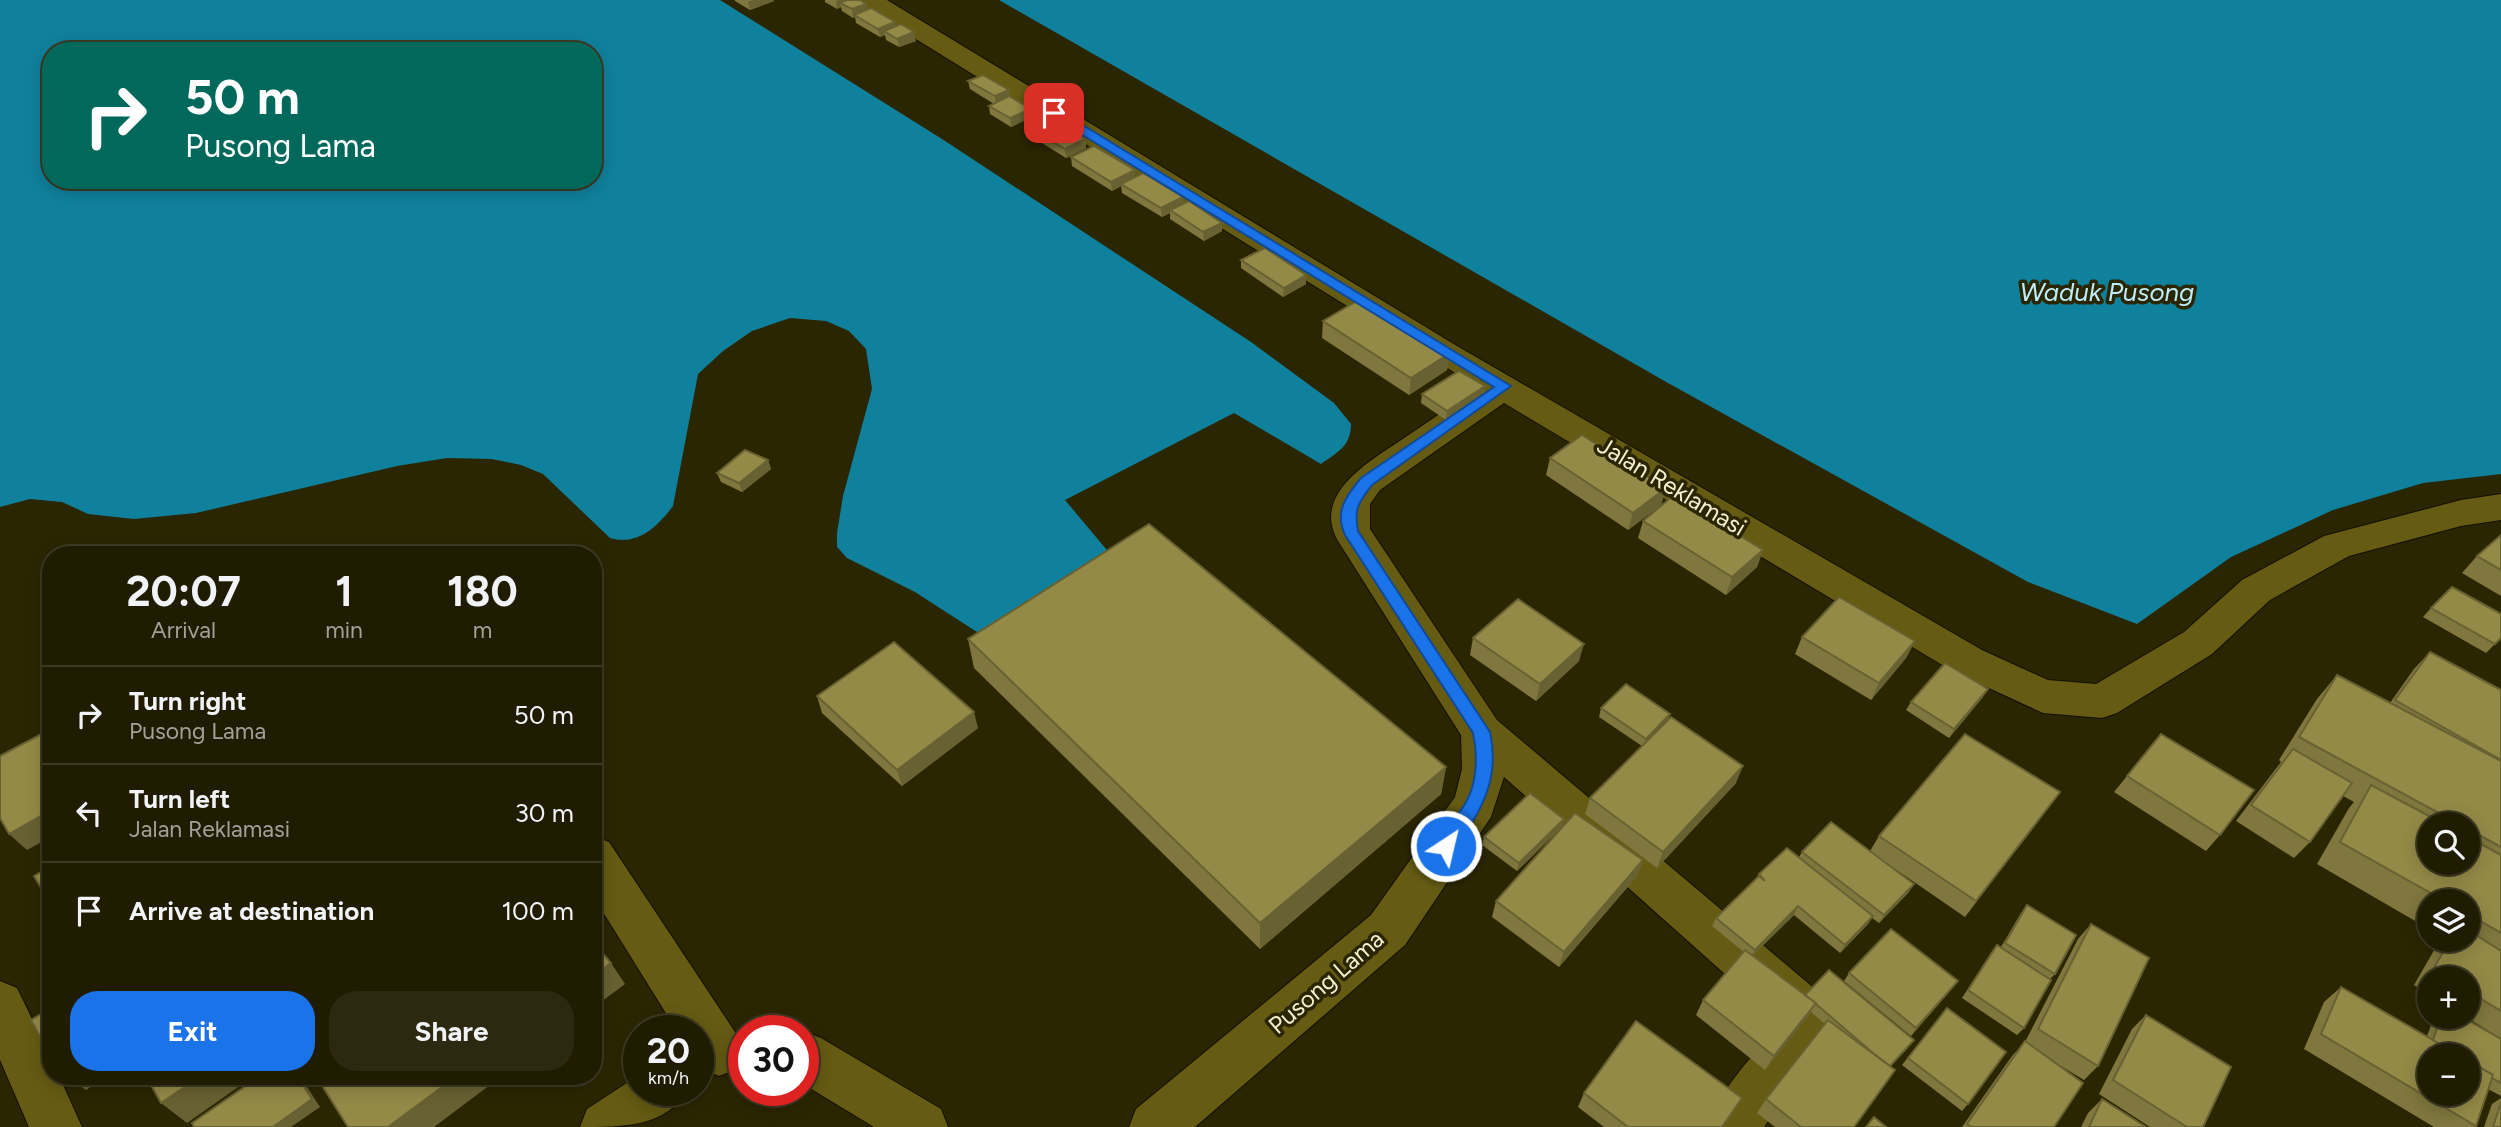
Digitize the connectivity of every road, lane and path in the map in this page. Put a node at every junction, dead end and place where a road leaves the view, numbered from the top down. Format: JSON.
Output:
{"nodes":[{"id":1,"x":870,"y":0,"type":"edge"},
{"id":2,"x":1504,"y":386,"type":"junction"},
{"id":3,"x":2501,"y":507,"type":"edge"},
{"id":4,"x":1482,"y":732,"type":"junction"},
{"id":5,"x":602,"y":870,"type":"edge"},
{"id":6,"x":0,"y":1004,"type":"edge"},
{"id":7,"x":720,"y":1053,"type":"edge"},
{"id":8,"x":819,"y":1065,"type":"edge"},
{"id":9,"x":637,"y":1106,"type":"edge"},
{"id":10,"x":56,"y":1127,"type":"edge"},
{"id":11,"x":606,"y":1127,"type":"edge"},
{"id":12,"x":922,"y":1127,"type":"edge"},
{"id":13,"x":1155,"y":1127,"type":"edge"},
{"id":14,"x":1732,"y":1127,"type":"edge"}],
"edges":[{"from":1,"to":2,"type":"street","name":"Jalan Reklamasi"},
{"from":2,"to":3,"type":"street","name":"Jalan Reklamasi"},
{"from":2,"to":4,"type":"street","name":"Pusong Lama"},
{"from":4,"to":13,"type":"street","name":"Pusong Lama"},
{"from":4,"to":14,"type":"street"},
{"from":5,"to":7,"type":"street"},
{"from":6,"to":10,"type":"street"},
{"from":8,"to":12,"type":"street"},
{"from":9,"to":11,"type":"street"}]}
